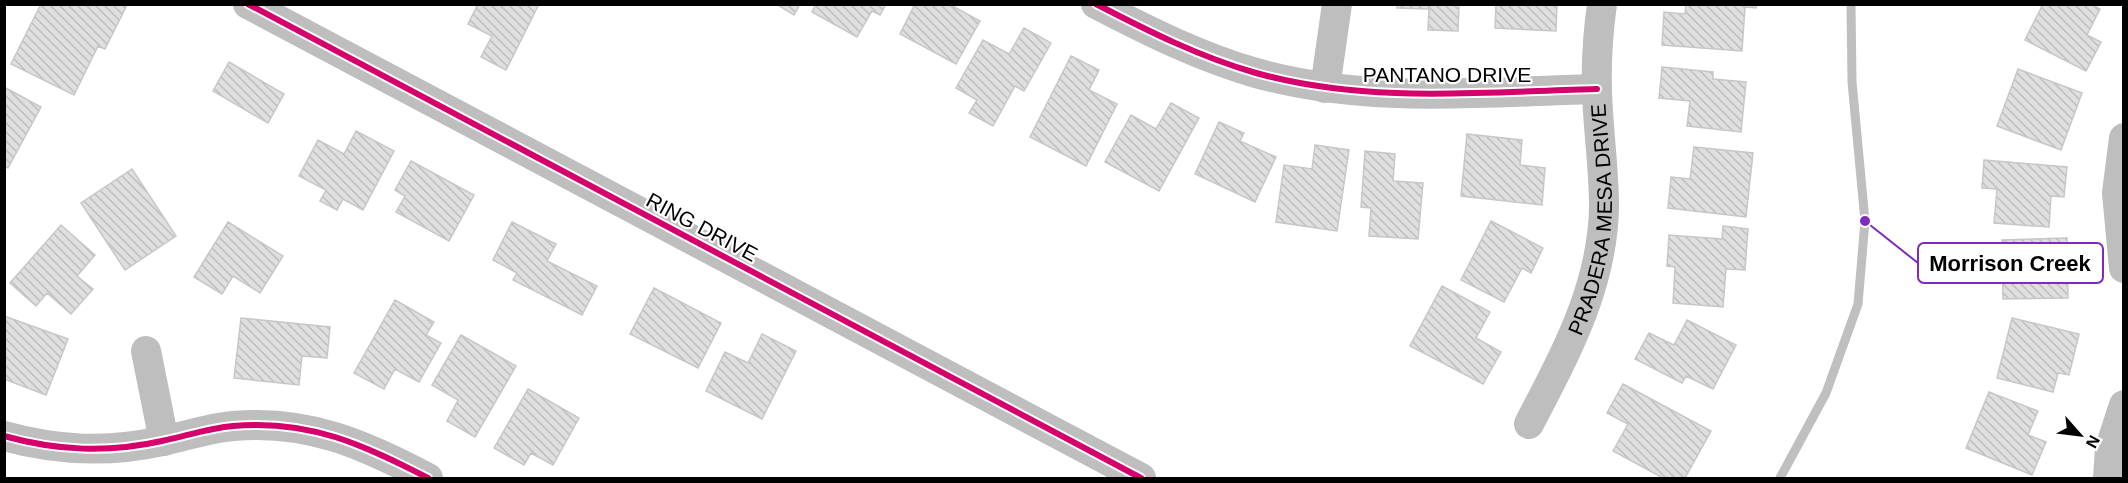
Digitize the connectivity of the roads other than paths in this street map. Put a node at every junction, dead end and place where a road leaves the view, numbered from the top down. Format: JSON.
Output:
{"nodes":[{"id":1,"x":248,"y":4,"type":"edge"},
{"id":2,"x":1096,"y":4,"type":"edge"},
{"id":3,"x":1337,"y":4,"type":"edge"},
{"id":4,"x":1602,"y":4,"type":"edge"},
{"id":5,"x":1325,"y":88,"type":"junction"},
{"id":6,"x":1597,"y":89,"type":"junction"},
{"id":7,"x":2124,"y":138,"type":"edge"},
{"id":8,"x":2122,"y":253,"type":"edge"},
{"id":9,"x":146,"y":351,"type":"dead end"},
{"id":10,"x":2124,"y":405,"type":"edge"},
{"id":11,"x":1529,"y":424,"type":"dead end"},
{"id":12,"x":4,"y":436,"type":"edge"},
{"id":13,"x":164,"y":441,"type":"junction"},
{"id":14,"x":382,"y":468,"type":"edge"},
{"id":15,"x":428,"y":478,"type":"edge"},
{"id":16,"x":1141,"y":478,"type":"edge"},
{"id":17,"x":2108,"y":478,"type":"edge"}],
"edges":[{"from":1,"to":16,"type":"street","name":"RING DRIVE"},
{"from":2,"to":5,"type":"street","name":"PANTANO DRIVE"},
{"from":3,"to":5,"type":"street"},
{"from":4,"to":6,"type":"street","name":"PRADERA MESA DRIVE"},
{"from":5,"to":6,"type":"street","name":"PANTANO DRIVE"},
{"from":6,"to":11,"type":"street","name":"PRADERA MESA DRIVE"},
{"from":7,"to":8,"type":"street"},
{"from":9,"to":13,"type":"street"},
{"from":10,"to":17,"type":"street"},
{"from":12,"to":13,"type":"street"},
{"from":13,"to":14,"type":"street"},
{"from":14,"to":15,"type":"street"}]}
